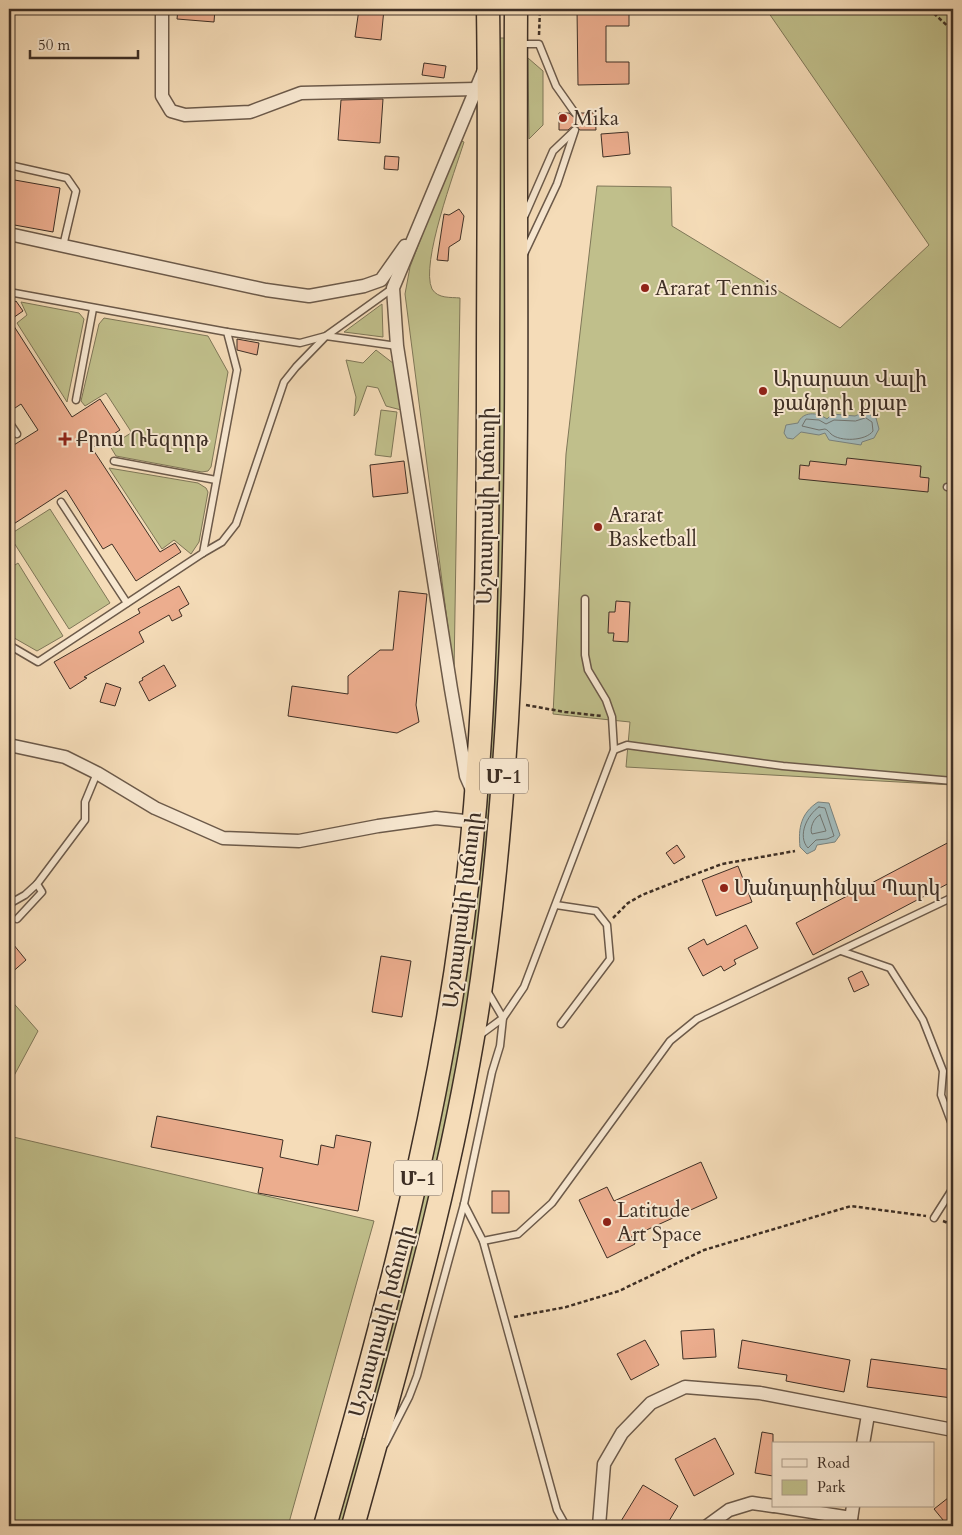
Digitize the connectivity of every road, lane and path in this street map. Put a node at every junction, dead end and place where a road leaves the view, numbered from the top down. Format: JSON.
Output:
{"nodes":[{"id":1,"x":162,"y":9,"type":"edge"},
{"id":2,"x":488,"y":9,"type":"edge"},
{"id":3,"x":498,"y":9,"type":"edge"},
{"id":4,"x":516,"y":9,"type":"edge"},
{"id":5,"x":540,"y":9,"type":"edge"},
{"id":6,"x":929,"y":9,"type":"edge"},
{"id":7,"x":953,"y":31,"type":"edge"},
{"id":8,"x":515,"y":44,"type":"junction"},
{"id":9,"x":539,"y":44,"type":"junction"},
{"id":10,"x":489,"y":58,"type":"junction"},
{"id":11,"x":476,"y":89,"type":"junction"},
{"id":12,"x":575,"y":113,"type":"dead end"},
{"id":13,"x":9,"y":165,"type":"edge"},
{"id":14,"x":418,"y":228,"type":"junction"},
{"id":15,"x":9,"y":234,"type":"edge"},
{"id":16,"x":515,"y":242,"type":"junction"},
{"id":17,"x":63,"y":246,"type":"junction"},
{"id":18,"x":516,"y":271,"type":"junction"},
{"id":19,"x":393,"y":288,"type":"junction"},
{"id":20,"x":9,"y":292,"type":"edge"},
{"id":21,"x":93,"y":309,"type":"junction"},
{"id":22,"x":227,"y":332,"type":"junction"},
{"id":23,"x":326,"y":336,"type":"junction"},
{"id":24,"x":397,"y":346,"type":"junction"},
{"id":25,"x":76,"y":400,"type":"dead end"},
{"id":26,"x":9,"y":422,"type":"edge"},
{"id":27,"x":17,"y":434,"type":"dead end"},
{"id":28,"x":114,"y":461,"type":"dead end"},
{"id":29,"x":216,"y":480,"type":"junction"},
{"id":30,"x":61,"y":502,"type":"dead end"},
{"id":31,"x":203,"y":553,"type":"junction"},
{"id":32,"x":584,"y":599,"type":"dead end"},
{"id":33,"x":127,"y":604,"type":"junction"},
{"id":34,"x":9,"y":645,"type":"edge"},
{"id":35,"x":510,"y":702,"type":"junction"},
{"id":36,"x":612,"y":717,"type":"junction"},
{"id":37,"x":9,"y":745,"type":"edge"},
{"id":38,"x":614,"y":750,"type":"junction"},
{"id":39,"x":97,"y":773,"type":"junction"},
{"id":40,"x":953,"y":781,"type":"edge"},
{"id":41,"x":476,"y":798,"type":"junction"},
{"id":42,"x":474,"y":822,"type":"junction"},
{"id":43,"x":795,"y":851,"type":"dead end"},
{"id":44,"x":37,"y":884,"type":"junction"},
{"id":45,"x":953,"y":897,"type":"edge"},
{"id":46,"x":9,"y":904,"type":"edge"},
{"id":47,"x":556,"y":904,"type":"junction"},
{"id":48,"x":17,"y":919,"type":"dead end"},
{"id":49,"x":607,"y":925,"type":"junction"},
{"id":50,"x":841,"y":951,"type":"junction"},
{"id":51,"x":482,"y":981,"type":"junction"},
{"id":52,"x":503,"y":1018,"type":"junction"},
{"id":53,"x":561,"y":1024,"type":"dead end"},
{"id":54,"x":473,"y":1040,"type":"junction"},
{"id":55,"x":953,"y":1127,"type":"edge"},
{"id":56,"x":953,"y":1183,"type":"edge"},
{"id":57,"x":464,"y":1204,"type":"junction"},
{"id":58,"x":934,"y":1218,"type":"junction"},
{"id":59,"x":953,"y":1224,"type":"edge"},
{"id":60,"x":483,"y":1241,"type":"junction"},
{"id":61,"x":505,"y":1319,"type":"junction"},
{"id":62,"x":358,"y":1410,"type":"junction"},
{"id":63,"x":385,"y":1415,"type":"junction"},
{"id":64,"x":868,"y":1415,"type":"junction"},
{"id":65,"x":953,"y":1430,"type":"edge"},
{"id":66,"x":863,"y":1442,"type":"edge"},
{"id":67,"x":366,"y":1477,"type":"junction"},
{"id":68,"x":772,"y":1506,"type":"edge"},
{"id":69,"x":788,"y":1508,"type":"edge"},
{"id":70,"x":852,"y":1517,"type":"edge"},
{"id":71,"x":325,"y":1526,"type":"edge"},
{"id":72,"x":353,"y":1526,"type":"edge"},
{"id":73,"x":566,"y":1526,"type":"edge"},
{"id":74,"x":599,"y":1526,"type":"edge"},
{"id":75,"x":707,"y":1526,"type":"edge"}],
"edges":[{"from":1,"to":11,"type":"street"},
{"from":2,"to":3,"type":"highway"},
{"from":2,"to":10,"type":"highway","name":"Աշտարակի խճուղի","number":"Մ-1"},
{"from":4,"to":8,"type":"highway","name":"Աշտարակի խճուղի","number":"Մ-1"},
{"from":5,"to":9,"type":"path"},
{"from":6,"to":7,"type":"path"},
{"from":8,"to":9,"type":"lane"},
{"from":8,"to":16,"type":"highway","name":"Աշտարակի խճուղի","number":"Մ-1"},
{"from":9,"to":12,"type":"lane"},
{"from":10,"to":11,"type":"street"},
{"from":10,"to":41,"type":"highway","name":"Աշտարակի խճուղի","number":"Մ-1"},
{"from":11,"to":14,"type":"street"},
{"from":13,"to":17,"type":"lane"},
{"from":14,"to":17,"type":"street"},
{"from":14,"to":19,"type":"street"},
{"from":15,"to":17,"type":"street"},
{"from":16,"to":18,"type":"highway","name":"Աշտարակի խճուղի","number":"Մ-1"},
{"from":16,"to":18,"type":"lane"},
{"from":18,"to":35,"type":"highway","name":"Աշտարակի խճուղի","number":"Մ-1"},
{"from":19,"to":23,"type":"lane"},
{"from":19,"to":24,"type":"street"},
{"from":20,"to":21,"type":"lane"},
{"from":21,"to":22,"type":"lane"},
{"from":21,"to":25,"type":"lane"},
{"from":22,"to":23,"type":"lane"},
{"from":22,"to":29,"type":"lane"},
{"from":23,"to":24,"type":"lane"},
{"from":23,"to":31,"type":"lane"},
{"from":24,"to":41,"type":"street"},
{"from":26,"to":27,"type":"lane"},
{"from":28,"to":29,"type":"lane"},
{"from":29,"to":31,"type":"lane"},
{"from":30,"to":33,"type":"lane"},
{"from":31,"to":33,"type":"lane"},
{"from":32,"to":36,"type":"lane"},
{"from":33,"to":34,"type":"lane"},
{"from":35,"to":36,"type":"path"},
{"from":35,"to":51,"type":"highway","name":"Աշտարակի խճուղի","number":"Մ-1"},
{"from":36,"to":38,"type":"lane"},
{"from":37,"to":39,"type":"street"},
{"from":38,"to":40,"type":"lane"},
{"from":38,"to":47,"type":"lane"},
{"from":39,"to":42,"type":"street"},
{"from":39,"to":44,"type":"lane"},
{"from":41,"to":42,"type":"highway","name":"Աշտարակի խճուղի","number":"Մ-1"},
{"from":42,"to":62,"type":"highway","name":"Աշտարակի խճուղի","number":"Մ-1"},
{"from":43,"to":49,"type":"path"},
{"from":44,"to":46,"type":"lane"},
{"from":44,"to":48,"type":"lane"},
{"from":45,"to":50,"type":"lane"},
{"from":47,"to":49,"type":"lane"},
{"from":47,"to":52,"type":"lane"},
{"from":49,"to":53,"type":"lane"},
{"from":50,"to":55,"type":"lane"},
{"from":50,"to":60,"type":"lane"},
{"from":51,"to":52,"type":"lane"},
{"from":51,"to":54,"type":"highway","name":"Աշտարակի խճուղի","number":"Մ-1"},
{"from":52,"to":54,"type":"lane"},
{"from":52,"to":57,"type":"lane"},
{"from":54,"to":63,"type":"highway","name":"Աշտարակի խճուղի","number":"Մ-1"},
{"from":56,"to":58,"type":"lane"},
{"from":57,"to":60,"type":"lane"},
{"from":57,"to":67,"type":"lane"},
{"from":58,"to":59,"type":"path"},
{"from":58,"to":61,"type":"path"},
{"from":60,"to":61,"type":"lane"},
{"from":61,"to":73,"type":"lane"},
{"from":62,"to":63,"type":"highway"},
{"from":62,"to":71,"type":"highway","name":"Աշտարակի խճուղի","number":"Մ-1"},
{"from":63,"to":67,"type":"highway","name":"Աշտարակի խճուղի","number":"Մ-1"},
{"from":64,"to":65,"type":"street"},
{"from":64,"to":66,"type":"street"},
{"from":64,"to":74,"type":"street"},
{"from":67,"to":72,"type":"highway","name":"Աշտարակի խճուղի","number":"Մ-1"},
{"from":68,"to":75,"type":"street"},
{"from":69,"to":70,"type":"street"}]}
